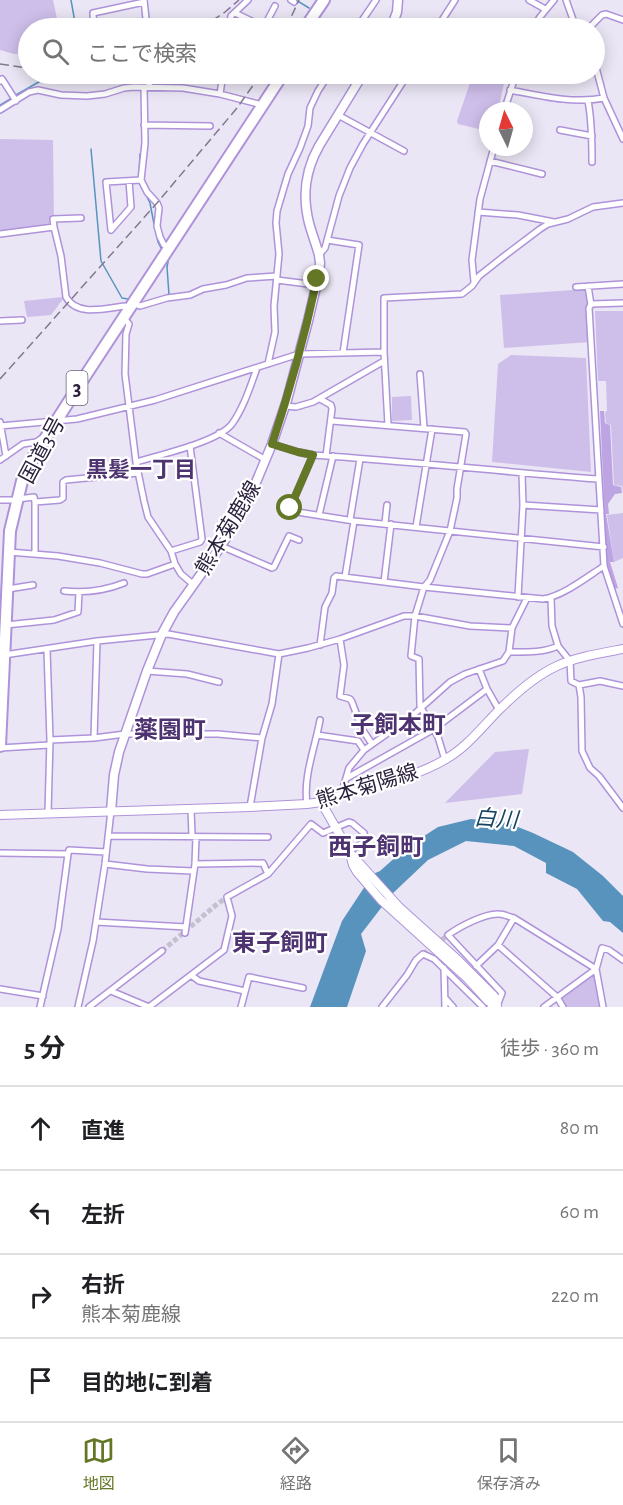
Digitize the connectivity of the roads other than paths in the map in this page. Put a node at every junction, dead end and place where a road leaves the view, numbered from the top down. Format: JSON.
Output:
{"nodes":[{"id":1,"x":248,"y":0,"type":"edge"},
{"id":2,"x":324,"y":0,"type":"edge"},
{"id":3,"x":331,"y":0,"type":"edge"},
{"id":4,"x":376,"y":0,"type":"edge"},
{"id":5,"x":398,"y":0,"type":"edge"},
{"id":6,"x":455,"y":0,"type":"edge"},
{"id":7,"x":529,"y":0,"type":"edge"},
{"id":8,"x":554,"y":0,"type":"edge"},
{"id":9,"x":566,"y":0,"type":"edge"},
{"id":10,"x":144,"y":1,"type":"edge"},
{"id":11,"x":275,"y":6,"type":"dead end"},
{"id":12,"x":545,"y":9,"type":"junction"},
{"id":13,"x":235,"y":13,"type":"junction"},
{"id":14,"x":93,"y":18,"type":"edge"},
{"id":15,"x":146,"y":18,"type":"edge"},
{"id":16,"x":231,"y":18,"type":"edge"},
{"id":17,"x":245,"y":18,"type":"edge"},
{"id":18,"x":269,"y":18,"type":"edge"},
{"id":19,"x":312,"y":18,"type":"edge"},
{"id":20,"x":319,"y":18,"type":"edge"},
{"id":21,"x":364,"y":18,"type":"edge"},
{"id":22,"x":395,"y":18,"type":"edge"},
{"id":23,"x":443,"y":18,"type":"edge"},
{"id":24,"x":539,"y":18,"type":"edge"},
{"id":25,"x":572,"y":18,"type":"edge"},
{"id":26,"x":599,"y":18,"type":"edge"},
{"id":27,"x":623,"y":20,"type":"edge"},
{"id":28,"x":0,"y":81,"type":"edge"},
{"id":29,"x":148,"y":84,"type":"edge"},
{"id":30,"x":222,"y":84,"type":"edge"},
{"id":31,"x":270,"y":84,"type":"edge"},
{"id":32,"x":275,"y":84,"type":"edge"},
{"id":33,"x":322,"y":84,"type":"edge"},
{"id":34,"x":357,"y":84,"type":"edge"},
{"id":35,"x":402,"y":84,"type":"edge"},
{"id":36,"x":512,"y":84,"type":"edge"},
{"id":37,"x":600,"y":84,"type":"edge"},
{"id":38,"x":147,"y":87,"type":"junction"},
{"id":39,"x":510,"y":90,"type":"junction"},
{"id":40,"x":220,"y":94,"type":"junction"},
{"id":41,"x":604,"y":98,"type":"junction"},
{"id":42,"x":15,"y":100,"type":"junction"},
{"id":43,"x":588,"y":101,"type":"junction"},
{"id":44,"x":507,"y":102,"type":"edge"},
{"id":45,"x":259,"y":104,"type":"junction"},
{"id":46,"x":0,"y":110,"type":"edge"},
{"id":47,"x":338,"y":115,"type":"junction"},
{"id":48,"x":144,"y":125,"type":"junction"},
{"id":49,"x":210,"y":126,"type":"dead end"},
{"id":50,"x":560,"y":130,"type":"dead end"},
{"id":51,"x":370,"y":133,"type":"junction"},
{"id":52,"x":592,"y":136,"type":"junction"},
{"id":53,"x":623,"y":139,"type":"edge"},
{"id":54,"x":404,"y":151,"type":"dead end"},
{"id":55,"x":491,"y":156,"type":"edge"},
{"id":56,"x":490,"y":161,"type":"junction"},
{"id":57,"x":592,"y":162,"type":"dead end"},
{"id":58,"x":542,"y":174,"type":"dead end"},
{"id":59,"x":140,"y":180,"type":"junction"},
{"id":60,"x":129,"y":181,"type":"junction"},
{"id":61,"x":623,"y":203,"type":"edge"},
{"id":62,"x":478,"y":212,"type":"junction"},
{"id":63,"x":81,"y":218,"type":"dead end"},
{"id":64,"x":555,"y":223,"type":"junction"},
{"id":65,"x":54,"y":227,"type":"junction"},
{"id":66,"x":0,"y":234,"type":"edge"},
{"id":67,"x":327,"y":240,"type":"junction"},
{"id":68,"x":164,"y":244,"type":"junction"},
{"id":69,"x":319,"y":255,"type":"junction"},
{"id":70,"x":277,"y":278,"type":"junction"},
{"id":71,"x":474,"y":282,"type":"junction"},
{"id":72,"x":623,"y":284,"type":"edge"},
{"id":73,"x":316,"y":285,"type":"junction"},
{"id":74,"x":588,"y":286,"type":"junction"},
{"id":75,"x":576,"y":287,"type":"dead end"},
{"id":76,"x":623,"y":303,"type":"edge"},
{"id":77,"x":591,"y":305,"type":"junction"},
{"id":78,"x":126,"y":309,"type":"junction"},
{"id":79,"x":22,"y":320,"type":"dead end"},
{"id":80,"x":0,"y":321,"type":"edge"},
{"id":81,"x":384,"y":352,"type":"junction"},
{"id":82,"x":343,"y":353,"type":"junction"},
{"id":83,"x":299,"y":354,"type":"junction"},
{"id":84,"x":384,"y":361,"type":"junction"},
{"id":85,"x":268,"y":364,"type":"junction"},
{"id":86,"x":257,"y":368,"type":"junction"},
{"id":87,"x":420,"y":374,"type":"dead end"},
{"id":88,"x":320,"y":399,"type":"junction"},
{"id":89,"x":285,"y":406,"type":"junction"},
{"id":90,"x":129,"y":407,"type":"junction"},
{"id":91,"x":332,"y":421,"type":"junction"},
{"id":92,"x":0,"y":424,"type":"edge"},
{"id":93,"x":52,"y":425,"type":"junction"},
{"id":94,"x":388,"y":425,"type":"junction"},
{"id":95,"x":424,"y":428,"type":"junction"},
{"id":96,"x":432,"y":429,"type":"junction"},
{"id":97,"x":219,"y":433,"type":"junction"},
{"id":98,"x":36,"y":442,"type":"junction"},
{"id":99,"x":272,"y":444,"type":"junction"},
{"id":100,"x":190,"y":446,"type":"junction"},
{"id":101,"x":313,"y":455,"type":"junction"},
{"id":102,"x":6,"y":456,"type":"junction"},
{"id":103,"x":330,"y":456,"type":"junction"},
{"id":104,"x":360,"y":459,"type":"junction"},
{"id":105,"x":0,"y":460,"type":"edge"},
{"id":106,"x":266,"y":460,"type":"junction"},
{"id":107,"x":136,"y":462,"type":"junction"},
{"id":108,"x":426,"y":464,"type":"junction"},
{"id":109,"x":461,"y":466,"type":"junction"},
{"id":110,"x":138,"y":473,"type":"junction"},
{"id":111,"x":522,"y":473,"type":"junction"},
{"id":112,"x":598,"y":479,"type":"junction"},
{"id":113,"x":10,"y":499,"type":"edge"},
{"id":114,"x":34,"y":502,"type":"junction"},
{"id":115,"x":387,"y":506,"type":"dead end"},
{"id":116,"x":523,"y":506,"type":"junction"},
{"id":117,"x":601,"y":510,"type":"junction"},
{"id":118,"x":319,"y":515,"type":"junction"},
{"id":119,"x":352,"y":520,"type":"junction"},
{"id":120,"x":388,"y":524,"type":"junction"},
{"id":121,"x":416,"y":527,"type":"junction"},
{"id":122,"x":450,"y":531,"type":"junction"},
{"id":123,"x":521,"y":539,"type":"junction"},
{"id":124,"x":299,"y":540,"type":"dead end"},
{"id":125,"x":220,"y":546,"type":"junction"},
{"id":126,"x":604,"y":547,"type":"junction"},
{"id":127,"x":171,"y":551,"type":"junction"},
{"id":128,"x":9,"y":552,"type":"junction"},
{"id":129,"x":35,"y":554,"type":"junction"},
{"id":130,"x":175,"y":564,"type":"junction"},
{"id":131,"x":604,"y":566,"type":"junction"},
{"id":132,"x":345,"y":577,"type":"junction"},
{"id":133,"x":384,"y":582,"type":"junction"},
{"id":134,"x":124,"y":584,"type":"dead end"},
{"id":135,"x":33,"y":585,"type":"dead end"},
{"id":136,"x":194,"y":585,"type":"junction"},
{"id":137,"x":424,"y":587,"type":"junction"},
{"id":138,"x":3,"y":591,"type":"edge"},
{"id":139,"x":64,"y":591,"type":"dead end"},
{"id":140,"x":79,"y":592,"type":"junction"},
{"id":141,"x":518,"y":597,"type":"junction"},
{"id":142,"x":527,"y":598,"type":"junction"},
{"id":143,"x":551,"y":598,"type":"junction"},
{"id":144,"x":415,"y":616,"type":"junction"},
{"id":145,"x":623,"y":624,"type":"edge"},
{"id":146,"x":6,"y":625,"type":"junction"},
{"id":147,"x":512,"y":628,"type":"junction"},
{"id":148,"x":162,"y":634,"type":"junction"},
{"id":149,"x":340,"y":639,"type":"junction"},
{"id":150,"x":96,"y":641,"type":"junction"},
{"id":151,"x":320,"y":645,"type":"junction"},
{"id":152,"x":558,"y":646,"type":"junction"},
{"id":153,"x":623,"y":648,"type":"edge"},
{"id":154,"x":46,"y":650,"type":"junction"},
{"id":155,"x":508,"y":652,"type":"junction"},
{"id":156,"x":2,"y":653,"type":"edge"},
{"id":157,"x":279,"y":654,"type":"junction"},
{"id":158,"x":570,"y":661,"type":"junction"},
{"id":159,"x":479,"y":669,"type":"junction"},
{"id":160,"x":147,"y":671,"type":"junction"},
{"id":161,"x":219,"y":682,"type":"dead end"},
{"id":162,"x":579,"y":685,"type":"junction"},
{"id":163,"x":623,"y":686,"type":"edge"},
{"id":164,"x":487,"y":689,"type":"junction"},
{"id":165,"x":421,"y":709,"type":"junction"},
{"id":166,"x":499,"y":710,"type":"junction"},
{"id":167,"x":320,"y":720,"type":"dead end"},
{"id":168,"x":434,"y":729,"type":"junction"},
{"id":169,"x":124,"y":734,"type":"junction"},
{"id":170,"x":317,"y":735,"type":"junction"},
{"id":171,"x":94,"y":738,"type":"junction"},
{"id":172,"x":262,"y":738,"type":"junction"},
{"id":173,"x":50,"y":742,"type":"junction"},
{"id":174,"x":372,"y":744,"type":"junction"},
{"id":175,"x":0,"y":747,"type":"edge"},
{"id":176,"x":364,"y":750,"type":"junction"},
{"id":177,"x":445,"y":760,"type":"junction"},
{"id":178,"x":347,"y":778,"type":"junction"},
{"id":179,"x":341,"y":795,"type":"junction"},
{"id":180,"x":321,"y":802,"type":"junction"},
{"id":181,"x":307,"y":804,"type":"junction"},
{"id":182,"x":250,"y":807,"type":"junction"},
{"id":183,"x":623,"y":808,"type":"edge"},
{"id":184,"x":191,"y":809,"type":"junction"},
{"id":185,"x":111,"y":811,"type":"junction"},
{"id":186,"x":48,"y":813,"type":"junction"},
{"id":187,"x":0,"y":815,"type":"edge"},
{"id":188,"x":334,"y":828,"type":"junction"},
{"id":189,"x":108,"y":836,"type":"junction"},
{"id":190,"x":194,"y":836,"type":"junction"},
{"id":191,"x":268,"y":837,"type":"dead end"},
{"id":192,"x":348,"y":851,"type":"junction"},
{"id":193,"x":106,"y":852,"type":"junction"},
{"id":194,"x":0,"y":853,"type":"edge"},
{"id":195,"x":68,"y":854,"type":"junction"},
{"id":196,"x":105,"y":864,"type":"junction"},
{"id":197,"x":195,"y":864,"type":"junction"},
{"id":198,"x":193,"y":871,"type":"junction"},
{"id":199,"x":268,"y":874,"type":"junction"},
{"id":200,"x":514,"y":918,"type":"junction"},
{"id":201,"x":96,"y":922,"type":"junction"},
{"id":202,"x":498,"y":945,"type":"junction"},
{"id":203,"x":162,"y":951,"type":"tunnel mouth"},
{"id":204,"x":623,"y":960,"type":"edge"},
{"id":205,"x":476,"y":966,"type":"junction"},
{"id":206,"x":444,"y":968,"type":"junction"},
{"id":207,"x":596,"y":969,"type":"junction"},
{"id":208,"x":191,"y":975,"type":"junction"},
{"id":209,"x":0,"y":988,"type":"edge"},
{"id":210,"x":303,"y":988,"type":"dead end"},
{"id":211,"x":111,"y":991,"type":"junction"},
{"id":212,"x":245,"y":991,"type":"junction"},
{"id":213,"x":43,"y":996,"type":"junction"},
{"id":214,"x":444,"y":996,"type":"junction"},
{"id":215,"x":557,"y":997,"type":"junction"},
{"id":216,"x":40,"y":1007,"type":"edge"},
{"id":217,"x":78,"y":1007,"type":"edge"},
{"id":218,"x":89,"y":1007,"type":"edge"},
{"id":219,"x":149,"y":1007,"type":"edge"},
{"id":220,"x":241,"y":1007,"type":"edge"},
{"id":221,"x":382,"y":1007,"type":"edge"},
{"id":222,"x":445,"y":1007,"type":"edge"},
{"id":223,"x":453,"y":1007,"type":"edge"},
{"id":224,"x":483,"y":1007,"type":"edge"},
{"id":225,"x":490,"y":1007,"type":"edge"},
{"id":226,"x":497,"y":1007,"type":"edge"},
{"id":227,"x":544,"y":1007,"type":"edge"},
{"id":228,"x":563,"y":1007,"type":"edge"},
{"id":229,"x":603,"y":1007,"type":"edge"}],
"edges":[{"from":1,"to":13,"type":"street"},
{"from":2,"to":19,"type":"highway"},
{"from":3,"to":20,"type":"highway"},
{"from":4,"to":21,"type":"street"},
{"from":5,"to":22,"type":"main road"},
{"from":6,"to":23,"type":"street"},
{"from":7,"to":12,"type":"street"},
{"from":8,"to":12,"type":"street"},
{"from":9,"to":25,"type":"street"},
{"from":10,"to":14,"type":"street"},
{"from":10,"to":15,"type":"street"},
{"from":11,"to":18,"type":"street"},
{"from":12,"to":24,"type":"street"},
{"from":13,"to":16,"type":"street"},
{"from":13,"to":17,"type":"street"},
{"from":26,"to":27,"type":"street"},
{"from":28,"to":42,"type":"street"},
{"from":29,"to":38,"type":"street"},
{"from":30,"to":40,"type":"street"},
{"from":31,"to":45,"type":"highway","name":"国道3号","number":"3"},
{"from":32,"to":45,"type":"highway","name":"国道3号","number":"3"},
{"from":33,"to":70,"type":"street"},
{"from":34,"to":47,"type":"main road","name":"熊本菊鹿線"},
{"from":35,"to":51,"type":"street"},
{"from":36,"to":39,"type":"street"},
{"from":37,"to":41,"type":"street"},
{"from":38,"to":40,"type":"street"},
{"from":38,"to":42,"type":"street"},
{"from":38,"to":48,"type":"street"},
{"from":39,"to":43,"type":"street"},
{"from":39,"to":44,"type":"street"},
{"from":40,"to":45,"type":"street"},
{"from":41,"to":43,"type":"street"},
{"from":41,"to":53,"type":"street"},
{"from":42,"to":46,"type":"street"},
{"from":43,"to":52,"type":"street"},
{"from":45,"to":68,"type":"highway","name":"国道3号","number":"3"},
{"from":45,"to":78,"type":"highway","name":"国道3号","number":"3"},
{"from":47,"to":51,"type":"street"},
{"from":47,"to":69,"type":"main road","name":"熊本菊鹿線"},
{"from":48,"to":49,"type":"street"},
{"from":48,"to":59,"type":"street"},
{"from":50,"to":52,"type":"street"},
{"from":51,"to":54,"type":"street"},
{"from":51,"to":67,"type":"street"},
{"from":52,"to":57,"type":"street"},
{"from":55,"to":56,"type":"street"},
{"from":56,"to":58,"type":"street"},
{"from":56,"to":62,"type":"street"},
{"from":59,"to":60,"type":"street"},
{"from":59,"to":68,"type":"street"},
{"from":60,"to":60,"type":"street"},
{"from":61,"to":64,"type":"street"},
{"from":62,"to":64,"type":"street"},
{"from":62,"to":71,"type":"street"},
{"from":63,"to":65,"type":"street"},
{"from":64,"to":71,"type":"street"},
{"from":65,"to":66,"type":"street"},
{"from":65,"to":78,"type":"street"},
{"from":67,"to":69,"type":"street"},
{"from":67,"to":82,"type":"street"},
{"from":68,"to":78,"type":"highway","name":"国道3号","number":"3"},
{"from":69,"to":73,"type":"main road","name":"熊本菊鹿線"},
{"from":70,"to":73,"type":"street"},
{"from":70,"to":78,"type":"street"},
{"from":70,"to":85,"type":"street"},
{"from":71,"to":81,"type":"street"},
{"from":72,"to":74,"type":"street"},
{"from":73,"to":83,"type":"main road","name":"熊本菊鹿線"},
{"from":74,"to":75,"type":"street"},
{"from":74,"to":77,"type":"street"},
{"from":76,"to":77,"type":"street"},
{"from":77,"to":112,"type":"street"},
{"from":78,"to":90,"type":"street"},
{"from":78,"to":93,"type":"highway","name":"国道3号","number":"3"},
{"from":79,"to":80,"type":"street"},
{"from":81,"to":82,"type":"street"},
{"from":81,"to":84,"type":"street"},
{"from":82,"to":83,"type":"street"},
{"from":83,"to":85,"type":"street"},
{"from":83,"to":89,"type":"main road","name":"熊本菊鹿線"},
{"from":84,"to":88,"type":"street"},
{"from":84,"to":94,"type":"street"},
{"from":85,"to":86,"type":"street"},
{"from":86,"to":90,"type":"street"},
{"from":86,"to":97,"type":"street"},
{"from":87,"to":95,"type":"street"},
{"from":88,"to":89,"type":"street"},
{"from":88,"to":91,"type":"street"},
{"from":89,"to":99,"type":"main road","name":"熊本菊鹿線"},
{"from":90,"to":93,"type":"street"},
{"from":90,"to":107,"type":"street"},
{"from":91,"to":94,"type":"street"},
{"from":91,"to":103,"type":"street"},
{"from":92,"to":93,"type":"street"},
{"from":92,"to":102,"type":"street"},
{"from":93,"to":98,"type":"highway","name":"国道3号","number":"3"},
{"from":93,"to":113,"type":"highway","name":"国道3号","number":"3"},
{"from":94,"to":95,"type":"street"},
{"from":95,"to":96,"type":"street"},
{"from":96,"to":108,"type":"street"},
{"from":96,"to":109,"type":"street"},
{"from":97,"to":100,"type":"street"},
{"from":97,"to":106,"type":"street"},
{"from":98,"to":102,"type":"street"},
{"from":98,"to":113,"type":"highway","name":"国道3号","number":"3"},
{"from":99,"to":101,"type":"street"},
{"from":99,"to":106,"type":"main road","name":"熊本菊鹿線"},
{"from":100,"to":107,"type":"street"},
{"from":100,"to":127,"type":"street"},
{"from":101,"to":103,"type":"street"},
{"from":101,"to":118,"type":"street"},
{"from":102,"to":105,"type":"street"},
{"from":103,"to":104,"type":"street"},
{"from":103,"to":118,"type":"street"},
{"from":104,"to":108,"type":"street"},
{"from":104,"to":119,"type":"street"},
{"from":106,"to":125,"type":"main road","name":"熊本菊鹿線"},
{"from":107,"to":110,"type":"street"},
{"from":108,"to":109,"type":"street"},
{"from":108,"to":121,"type":"street"},
{"from":109,"to":111,"type":"street"},
{"from":109,"to":122,"type":"street"},
{"from":110,"to":114,"type":"street"},
{"from":110,"to":127,"type":"street"},
{"from":111,"to":112,"type":"street"},
{"from":111,"to":116,"type":"street"},
{"from":112,"to":117,"type":"street"},
{"from":113,"to":114,"type":"street"},
{"from":113,"to":128,"type":"highway","name":"国道3号","number":"3"},
{"from":113,"to":138,"type":"highway","name":"国道3号","number":"3"},
{"from":114,"to":129,"type":"street"},
{"from":115,"to":120,"type":"street"},
{"from":116,"to":117,"type":"street"},
{"from":116,"to":123,"type":"street"},
{"from":117,"to":126,"type":"street"},
{"from":118,"to":119,"type":"street"},
{"from":119,"to":120,"type":"street"},
{"from":119,"to":132,"type":"street"},
{"from":120,"to":121,"type":"street"},
{"from":120,"to":133,"type":"street"},
{"from":121,"to":122,"type":"street"},
{"from":122,"to":123,"type":"street"},
{"from":122,"to":137,"type":"street"},
{"from":123,"to":126,"type":"street"},
{"from":123,"to":141,"type":"street"},
{"from":124,"to":125,"type":"street"},
{"from":125,"to":136,"type":"main road","name":"熊本菊鹿線"},
{"from":126,"to":131,"type":"street"},
{"from":127,"to":130,"type":"street"},
{"from":128,"to":129,"type":"street"},
{"from":128,"to":138,"type":"highway","name":"国道3号","number":"3"},
{"from":129,"to":130,"type":"street"},
{"from":130,"to":136,"type":"street"},
{"from":131,"to":143,"type":"street"},
{"from":131,"to":145,"type":"street"},
{"from":132,"to":133,"type":"street"},
{"from":132,"to":151,"type":"street"},
{"from":133,"to":137,"type":"street"},
{"from":134,"to":140,"type":"street"},
{"from":135,"to":138,"type":"street"},
{"from":136,"to":148,"type":"main road","name":"熊本菊鹿線"},
{"from":137,"to":141,"type":"street"},
{"from":137,"to":144,"type":"street"},
{"from":138,"to":146,"type":"highway","name":"国道3号","number":"3"},
{"from":138,"to":156,"type":"highway","name":"国道3号","number":"3"},
{"from":139,"to":140,"type":"street"},
{"from":140,"to":146,"type":"street"},
{"from":141,"to":142,"type":"street"},
{"from":142,"to":143,"type":"street"},
{"from":142,"to":147,"type":"street"},
{"from":143,"to":152,"type":"street"},
{"from":144,"to":147,"type":"street"},
{"from":144,"to":149,"type":"street"},
{"from":144,"to":165,"type":"street"},
{"from":146,"to":156,"type":"highway","name":"国道3号","number":"3"},
{"from":147,"to":155,"type":"street"},
{"from":148,"to":150,"type":"street"},
{"from":148,"to":157,"type":"street"},
{"from":148,"to":160,"type":"main road","name":"熊本菊鹿線"},
{"from":149,"to":151,"type":"street"},
{"from":149,"to":174,"type":"street"},
{"from":150,"to":154,"type":"street"},
{"from":150,"to":171,"type":"street"},
{"from":151,"to":157,"type":"street"},
{"from":152,"to":155,"type":"street"},
{"from":152,"to":158,"type":"street"},
{"from":153,"to":158,"type":"main road","name":"熊本菊陽線"},
{"from":154,"to":156,"type":"street"},
{"from":154,"to":173,"type":"street"},
{"from":155,"to":159,"type":"street"},
{"from":156,"to":175,"type":"highway","name":"国道3号","number":"3"},
{"from":157,"to":172,"type":"street"},
{"from":158,"to":162,"type":"street"},
{"from":158,"to":166,"type":"main road","name":"熊本菊陽線"},
{"from":159,"to":164,"type":"street"},
{"from":159,"to":165,"type":"street"},
{"from":160,"to":161,"type":"street"},
{"from":160,"to":169,"type":"main road","name":"熊本菊鹿線"},
{"from":162,"to":163,"type":"street"},
{"from":162,"to":183,"type":"street"},
{"from":164,"to":166,"type":"street"},
{"from":164,"to":168,"type":"street"},
{"from":165,"to":168,"type":"street"},
{"from":165,"to":174,"type":"street"},
{"from":166,"to":177,"type":"main road","name":"熊本菊陽線"},
{"from":167,"to":170,"type":"street"},
{"from":168,"to":177,"type":"street"},
{"from":168,"to":178,"type":"street"},
{"from":169,"to":171,"type":"street"},
{"from":169,"to":172,"type":"street"},
{"from":169,"to":185,"type":"main road","name":"熊本菊鹿線"},
{"from":170,"to":176,"type":"street"},
{"from":170,"to":181,"type":"street"},
{"from":171,"to":173,"type":"street"},
{"from":172,"to":182,"type":"street"},
{"from":173,"to":175,"type":"street"},
{"from":173,"to":186,"type":"street"},
{"from":174,"to":176,"type":"street"},
{"from":176,"to":178,"type":"street"},
{"from":177,"to":179,"type":"main road","name":"熊本菊陽線"},
{"from":178,"to":179,"type":"street"},
{"from":179,"to":180,"type":"main road","name":"熊本菊陽線"},
{"from":180,"to":181,"type":"main road","name":"熊本菊陽線"},
{"from":180,"to":188,"type":"main road"},
{"from":181,"to":182,"type":"main road","name":"熊本菊陽線"},
{"from":182,"to":184,"type":"main road","name":"熊本菊陽線"},
{"from":184,"to":185,"type":"main road","name":"熊本菊陽線"},
{"from":184,"to":190,"type":"street"},
{"from":185,"to":186,"type":"main road","name":"熊本菊陽線"},
{"from":185,"to":189,"type":"street"},
{"from":186,"to":187,"type":"main road","name":"熊本菊陽線"},
{"from":188,"to":192,"type":"main road"},
{"from":188,"to":192,"type":"street"},
{"from":188,"to":199,"type":"street"},
{"from":189,"to":190,"type":"street"},
{"from":189,"to":193,"type":"street"},
{"from":190,"to":191,"type":"street"},
{"from":190,"to":197,"type":"street"},
{"from":192,"to":226,"type":"main road"},
{"from":193,"to":195,"type":"street"},
{"from":193,"to":196,"type":"street"},
{"from":194,"to":195,"type":"street"},
{"from":195,"to":213,"type":"street"},
{"from":196,"to":198,"type":"street"},
{"from":196,"to":201,"type":"street"},
{"from":197,"to":198,"type":"street"},
{"from":197,"to":199,"type":"street"},
{"from":198,"to":201,"type":"street"},
{"from":199,"to":208,"type":"street"},
{"from":200,"to":202,"type":"street"},
{"from":200,"to":205,"type":"street"},
{"from":200,"to":207,"type":"street"},
{"from":201,"to":217,"type":"street"},
{"from":202,"to":205,"type":"street"},
{"from":202,"to":215,"type":"street"},
{"from":203,"to":211,"type":"street"},
{"from":204,"to":207,"type":"street"},
{"from":205,"to":226,"type":"street"},
{"from":206,"to":214,"type":"street"},
{"from":206,"to":221,"type":"street"},
{"from":206,"to":224,"type":"street"},
{"from":207,"to":215,"type":"street"},
{"from":207,"to":229,"type":"street"},
{"from":208,"to":212,"type":"street"},
{"from":208,"to":219,"type":"street"},
{"from":209,"to":213,"type":"street"},
{"from":210,"to":212,"type":"street"},
{"from":211,"to":218,"type":"street"},
{"from":211,"to":219,"type":"street"},
{"from":212,"to":220,"type":"street"},
{"from":213,"to":216,"type":"street"},
{"from":214,"to":222,"type":"street"},
{"from":214,"to":223,"type":"street"},
{"from":215,"to":227,"type":"street"},
{"from":215,"to":228,"type":"street"},
{"from":225,"to":226,"type":"street"}]}
